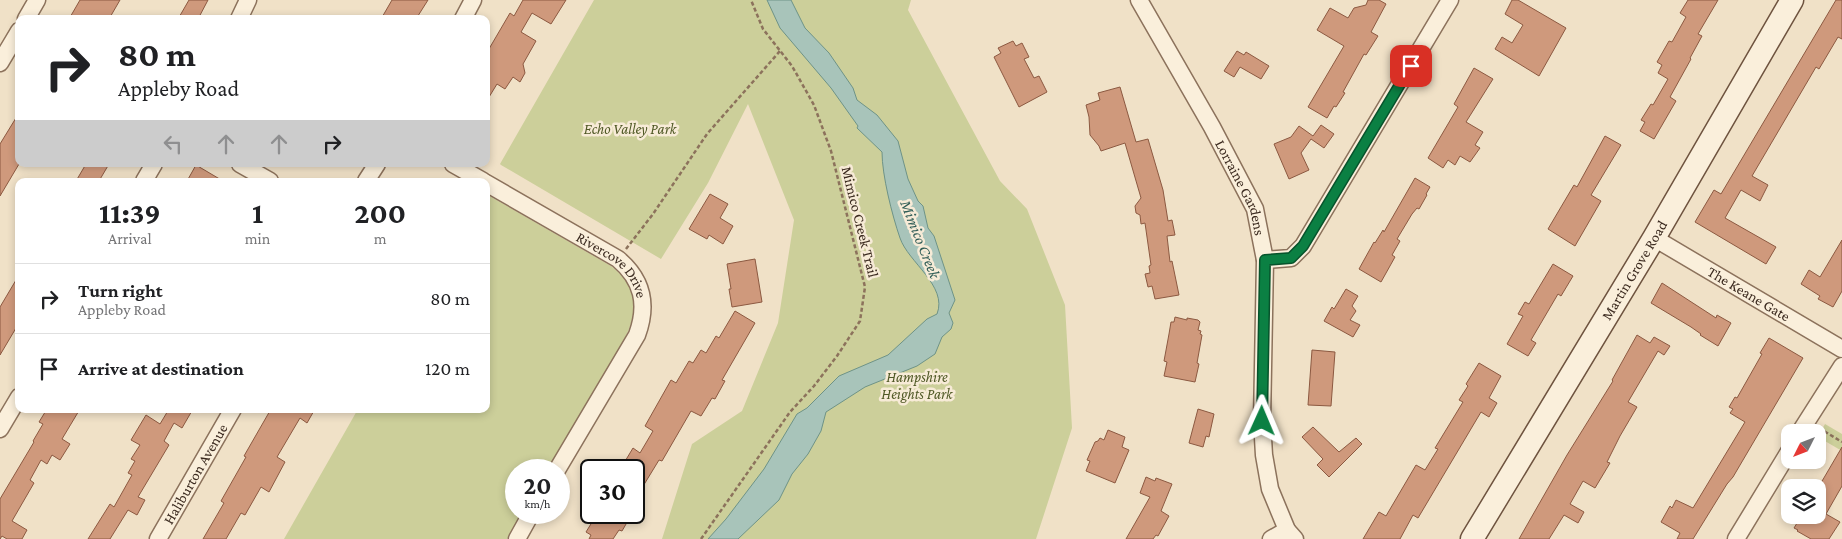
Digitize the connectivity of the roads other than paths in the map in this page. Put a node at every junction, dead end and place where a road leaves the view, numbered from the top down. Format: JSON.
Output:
{"nodes":[{"id":1,"x":37,"y":0,"type":"edge"},
{"id":2,"x":248,"y":0,"type":"edge"},
{"id":3,"x":473,"y":0,"type":"edge"},
{"id":4,"x":1139,"y":0,"type":"edge"},
{"id":5,"x":1450,"y":0,"type":"edge"},
{"id":6,"x":1792,"y":0,"type":"edge"},
{"id":7,"x":28,"y":15,"type":"edge"},
{"id":8,"x":241,"y":15,"type":"edge"},
{"id":9,"x":465,"y":15,"type":"edge"},
{"id":10,"x":15,"y":38,"type":"edge"},
{"id":11,"x":0,"y":63,"type":"edge"},
{"id":12,"x":152,"y":167,"type":"edge"},
{"id":13,"x":245,"y":167,"type":"edge"},
{"id":14,"x":376,"y":167,"type":"edge"},
{"id":15,"x":458,"y":167,"type":"edge"},
{"id":16,"x":146,"y":178,"type":"edge"},
{"id":17,"x":265,"y":178,"type":"edge"},
{"id":18,"x":368,"y":178,"type":"edge"},
{"id":19,"x":478,"y":178,"type":"edge"},
{"id":20,"x":490,"y":185,"type":"edge"},
{"id":21,"x":1654,"y":238,"type":"junction"},
{"id":22,"x":1265,"y":260,"type":"junction"},
{"id":23,"x":1842,"y":349,"type":"edge"},
{"id":24,"x":1842,"y":366,"type":"edge"},
{"id":25,"x":15,"y":404,"type":"edge"},
{"id":26,"x":231,"y":413,"type":"edge"},
{"id":27,"x":1806,"y":424,"type":"edge"},
{"id":28,"x":0,"y":430,"type":"edge"},
{"id":29,"x":564,"y":459,"type":"edge"},
{"id":30,"x":1781,"y":465,"type":"edge"},
{"id":31,"x":525,"y":524,"type":"edge"},
{"id":32,"x":1290,"y":535,"type":"edge"},
{"id":33,"x":158,"y":539,"type":"edge"},
{"id":34,"x":516,"y":539,"type":"edge"},
{"id":35,"x":1271,"y":539,"type":"edge"},
{"id":36,"x":1472,"y":539,"type":"edge"},
{"id":37,"x":1736,"y":539,"type":"edge"}],
"edges":[{"from":1,"to":7,"type":"street"},
{"from":2,"to":8,"type":"street"},
{"from":3,"to":9,"type":"street"},
{"from":4,"to":22,"type":"street","name":"Lorraine Gardens"},
{"from":5,"to":22,"type":"street"},
{"from":6,"to":21,"type":"main road","name":"Martin Grove Road"},
{"from":10,"to":11,"type":"street"},
{"from":12,"to":16,"type":"street"},
{"from":13,"to":17,"type":"street"},
{"from":14,"to":18,"type":"street"},
{"from":15,"to":19,"type":"street","name":"Rivercove Drive"},
{"from":20,"to":29,"type":"street","name":"Rivercove Drive"},
{"from":21,"to":23,"type":"street","name":"The Keane Gate"},
{"from":21,"to":36,"type":"main road","name":"Martin Grove Road"},
{"from":22,"to":32,"type":"street","name":"Lorraine Gardens"},
{"from":24,"to":27,"type":"street"},
{"from":25,"to":28,"type":"street"},
{"from":26,"to":33,"type":"street","name":"Haliburton Avenue"},
{"from":30,"to":37,"type":"street"},
{"from":31,"to":34,"type":"street"},
{"from":32,"to":35,"type":"street"}]}
